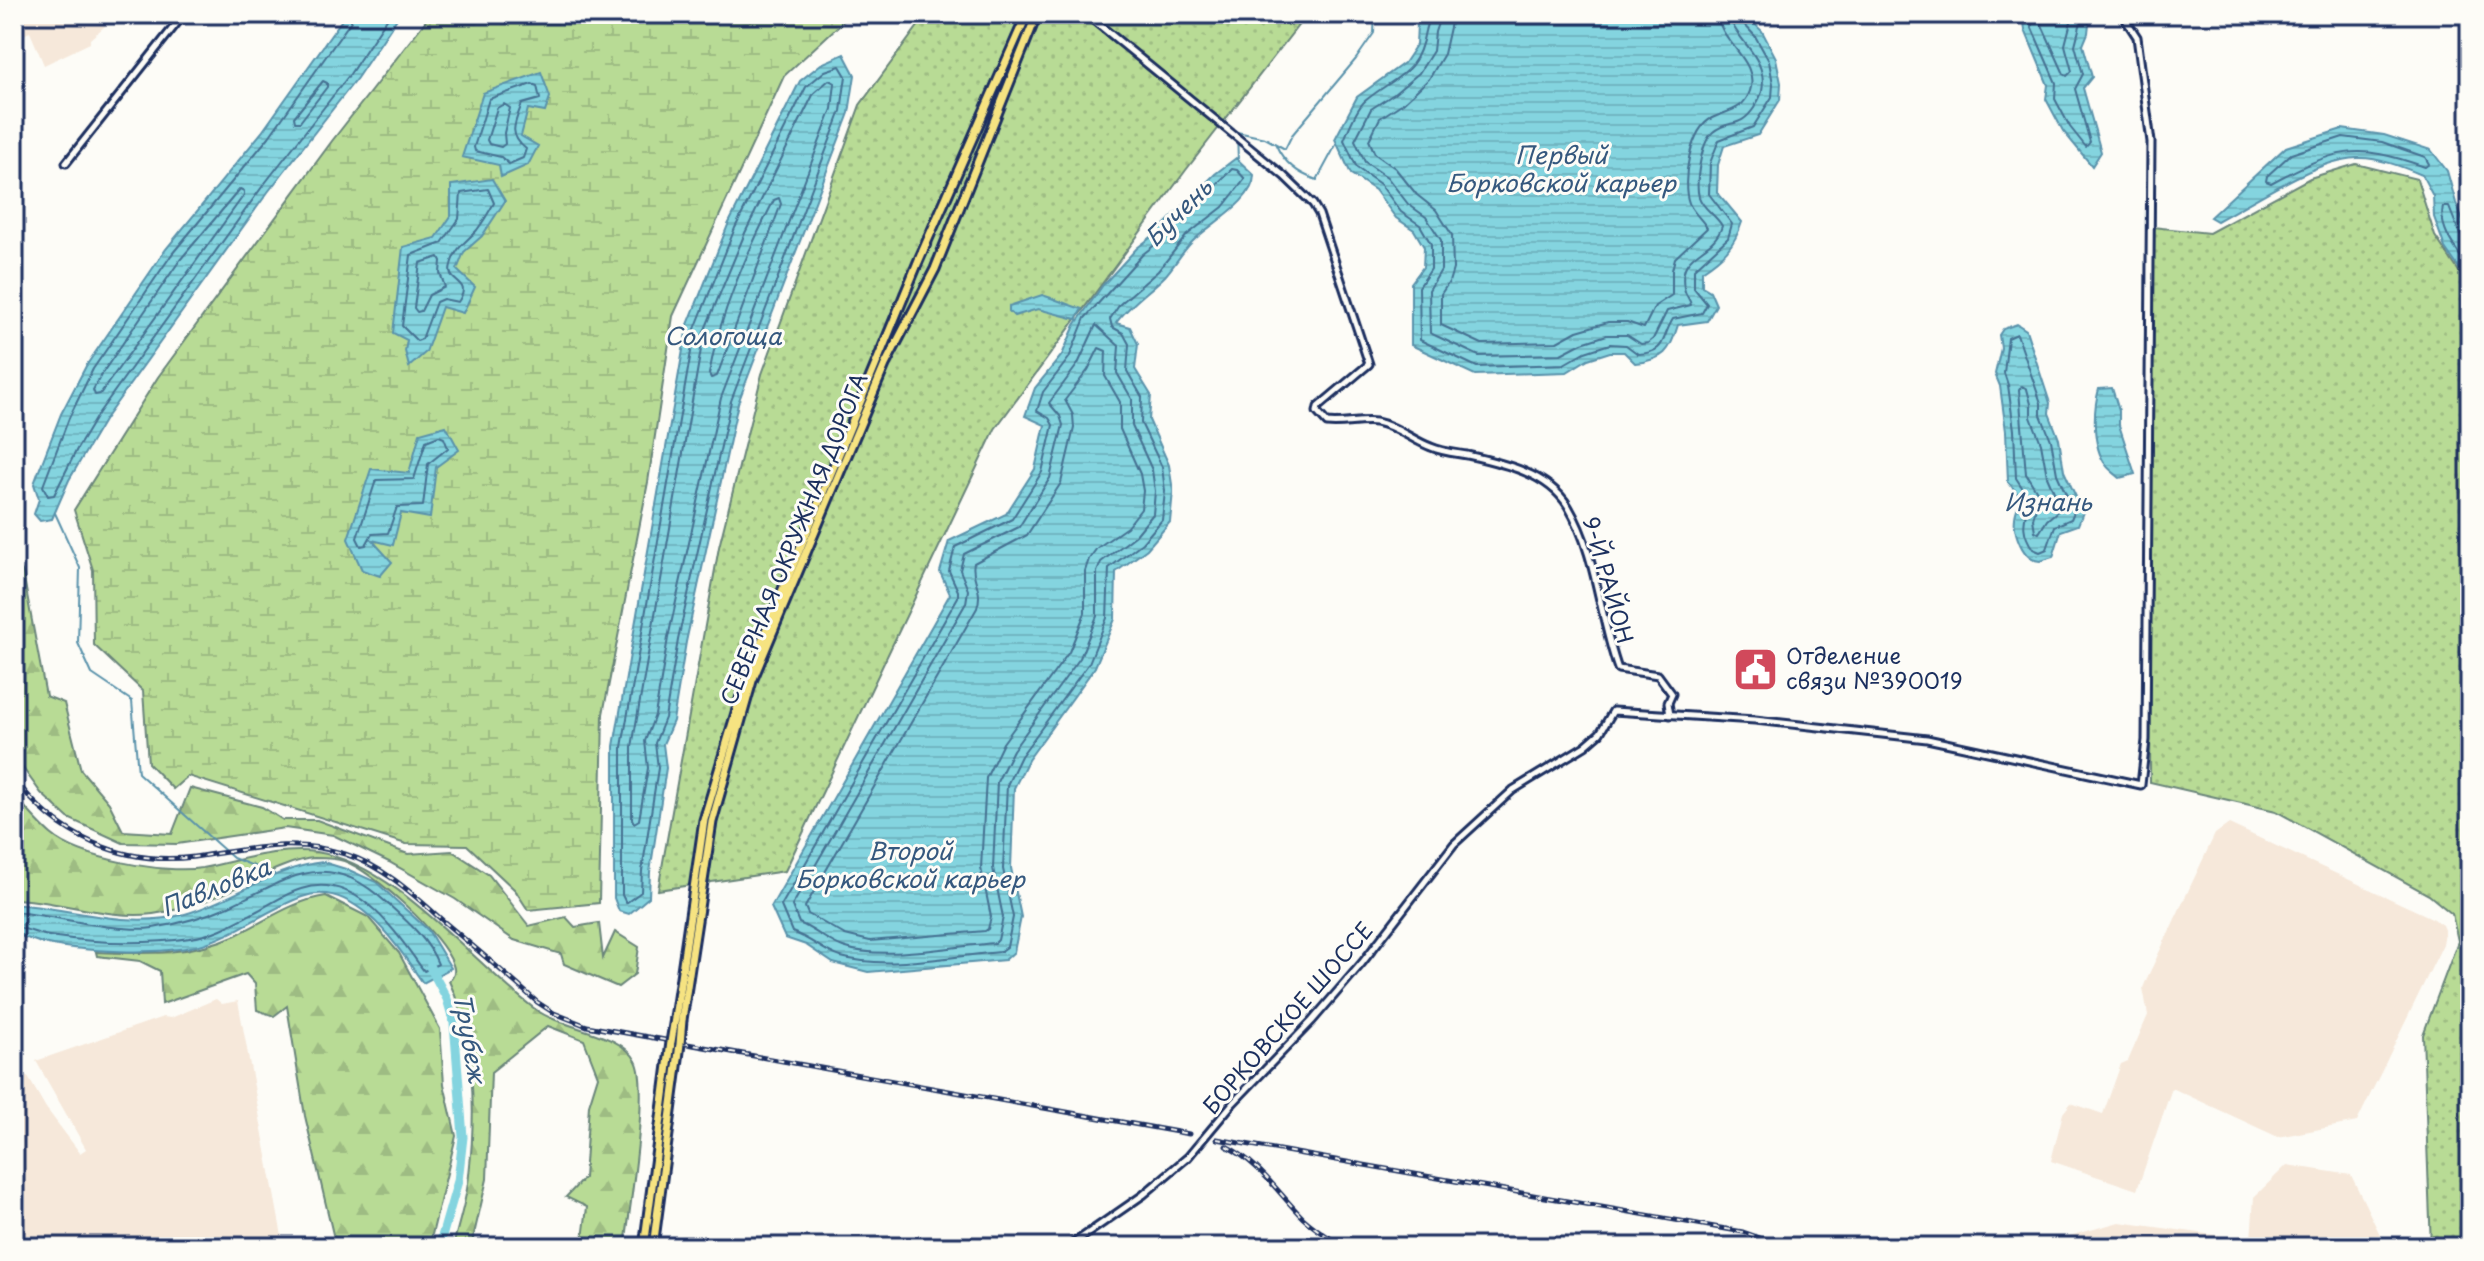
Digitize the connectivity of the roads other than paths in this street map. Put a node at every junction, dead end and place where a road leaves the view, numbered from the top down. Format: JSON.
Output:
{"nodes":[{"id":1,"x":184,"y":14,"type":"edge"},
{"id":2,"x":1027,"y":14,"type":"edge"},
{"id":3,"x":1037,"y":14,"type":"edge"},
{"id":4,"x":1086,"y":14,"type":"edge"},
{"id":5,"x":2122,"y":14,"type":"edge"},
{"id":6,"x":66,"y":163,"type":"dead end"},
{"id":7,"x":918,"y":262,"type":"junction"},
{"id":8,"x":935,"y":269,"type":"junction"},
{"id":9,"x":1670,"y":715,"type":"junction"},
{"id":10,"x":679,"y":1019,"type":"junction"},
{"id":11,"x":676,"y":1043,"type":"junction"},
{"id":12,"x":644,"y":1247,"type":"edge"},
{"id":13,"x":653,"y":1247,"type":"edge"},
{"id":14,"x":1068,"y":1247,"type":"edge"}],
"edges":[{"from":1,"to":6,"type":"street"},
{"from":2,"to":7,"type":"main road","name":"СЕВЕРНАЯ ОКРУЖНАЯ ДОРОГА"},
{"from":3,"to":8,"type":"main road","name":"СЕВЕРНАЯ ОКРУЖНАЯ ДОРОГА"},
{"from":4,"to":9,"type":"street","name":"9-Й РАЙОН"},
{"from":5,"to":9,"type":"street"},
{"from":7,"to":8,"type":"main road"},
{"from":7,"to":10,"type":"main road","name":"СЕВЕРНАЯ ОКРУЖНАЯ ДОРОГА"},
{"from":8,"to":10,"type":"main road","name":"СЕВЕРНАЯ ОКРУЖНАЯ ДОРОГА"},
{"from":9,"to":14,"type":"street","name":"БОРКОВСКОЕ ШОССЕ"},
{"from":10,"to":11,"type":"main road","name":"СЕВЕРНАЯ ОКРУЖНАЯ ДОРОГА","bridge":true},
{"from":11,"to":12,"type":"main road","name":"СЕВЕРНАЯ ОКРУЖНАЯ ДОРОГА"},
{"from":11,"to":13,"type":"main road","name":"СЕВЕРНАЯ ОКРУЖНАЯ ДОРОГА"}]}
